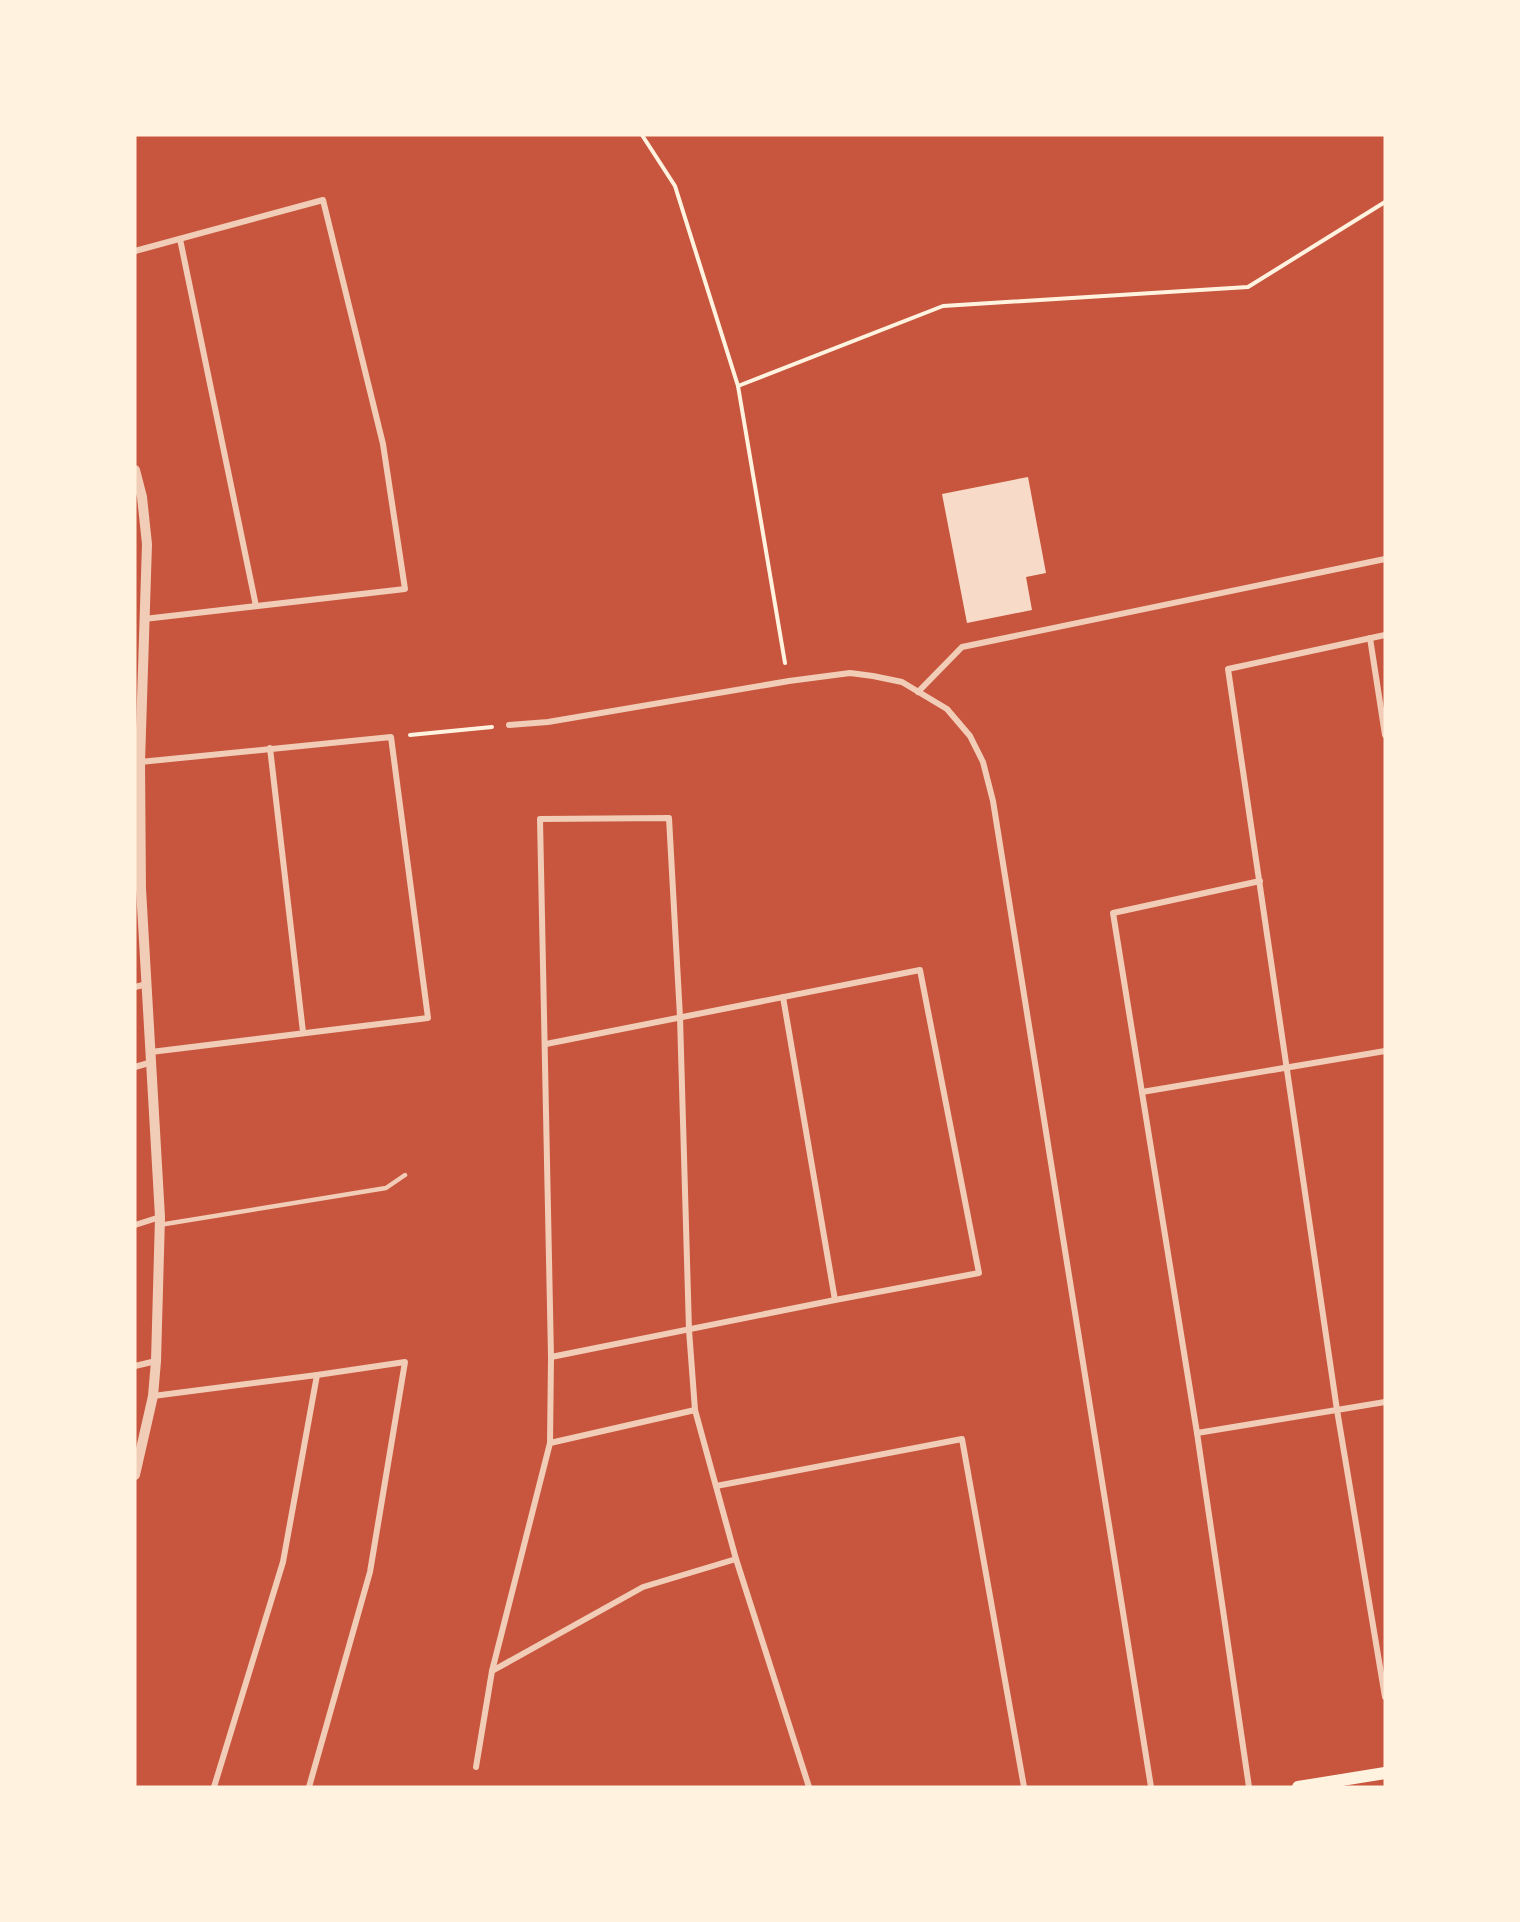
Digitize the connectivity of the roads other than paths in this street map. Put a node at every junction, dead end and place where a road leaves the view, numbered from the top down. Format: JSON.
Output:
{"nodes":[{"id":1,"x":180,"y":239,"type":"junction"},
{"id":2,"x":135,"y":251,"type":"edge"},
{"id":3,"x":135,"y":470,"type":"edge"},
{"id":4,"x":1385,"y":559,"type":"edge"},
{"id":5,"x":256,"y":606,"type":"junction"},
{"id":6,"x":144,"y":619,"type":"junction"},
{"id":7,"x":1385,"y":635,"type":"edge"},
{"id":8,"x":1370,"y":638,"type":"junction"},
{"id":9,"x":918,"y":692,"type":"junction"},
{"id":10,"x":509,"y":725,"type":"road end"},
{"id":11,"x":1385,"y":735,"type":"edge"},
{"id":12,"x":270,"y":748,"type":"junction"},
{"id":13,"x":140,"y":762,"type":"junction"},
{"id":14,"x":137,"y":789,"type":"edge"},
{"id":15,"x":1260,"y":881,"type":"junction"},
{"id":16,"x":138,"y":889,"type":"edge"},
{"id":17,"x":147,"y":984,"type":"junction"},
{"id":18,"x":135,"y":987,"type":"edge"},
{"id":19,"x":783,"y":997,"type":"junction"},
{"id":20,"x":681,"y":1017,"type":"junction"},
{"id":21,"x":303,"y":1032,"type":"junction"},
{"id":22,"x":546,"y":1044,"type":"junction"},
{"id":23,"x":1385,"y":1051,"type":"edge"},
{"id":24,"x":152,"y":1057,"type":"junction"},
{"id":25,"x":135,"y":1067,"type":"edge"},
{"id":26,"x":1287,"y":1068,"type":"junction"},
{"id":27,"x":1142,"y":1092,"type":"junction"},
{"id":28,"x":405,"y":1176,"type":"dead end"},
{"id":29,"x":160,"y":1221,"type":"junction"},
{"id":30,"x":135,"y":1225,"type":"edge"},
{"id":31,"x":835,"y":1299,"type":"junction"},
{"id":32,"x":689,"y":1330,"type":"junction"},
{"id":33,"x":551,"y":1357,"type":"junction"},
{"id":34,"x":156,"y":1360,"type":"junction"},
{"id":35,"x":135,"y":1366,"type":"edge"},
{"id":36,"x":317,"y":1375,"type":"junction"},
{"id":37,"x":153,"y":1396,"type":"junction"},
{"id":38,"x":1385,"y":1402,"type":"edge"},
{"id":39,"x":695,"y":1410,"type":"junction"},
{"id":40,"x":1336,"y":1410,"type":"junction"},
{"id":41,"x":1197,"y":1433,"type":"junction"},
{"id":42,"x":550,"y":1443,"type":"junction"},
{"id":43,"x":135,"y":1475,"type":"edge"},
{"id":44,"x":716,"y":1486,"type":"junction"},
{"id":45,"x":736,"y":1559,"type":"junction"},
{"id":46,"x":492,"y":1671,"type":"junction"},
{"id":47,"x":1385,"y":1697,"type":"edge"},
{"id":48,"x":476,"y":1767,"type":"dead end"},
{"id":49,"x":1385,"y":1773,"type":"edge"},
{"id":50,"x":214,"y":1787,"type":"edge"},
{"id":51,"x":309,"y":1787,"type":"edge"},
{"id":52,"x":809,"y":1787,"type":"edge"},
{"id":53,"x":1023,"y":1787,"type":"edge"},
{"id":54,"x":1151,"y":1787,"type":"edge"},
{"id":55,"x":1250,"y":1787,"type":"edge"},
{"id":56,"x":1298,"y":1787,"type":"edge"}],
"edges":[{"from":1,"to":2,"type":"street"},
{"from":1,"to":5,"type":"street"},
{"from":1,"to":5,"type":"street"},
{"from":3,"to":6,"type":"street"},
{"from":4,"to":9,"type":"street"},
{"from":5,"to":6,"type":"street"},
{"from":6,"to":13,"type":"street"},
{"from":7,"to":8,"type":"street"},
{"from":8,"to":11,"type":"street"},
{"from":8,"to":15,"type":"street"},
{"from":9,"to":10,"type":"street"},
{"from":9,"to":54,"type":"street"},
{"from":12,"to":13,"type":"street"},
{"from":12,"to":21,"type":"street"},
{"from":12,"to":21,"type":"street"},
{"from":13,"to":14,"type":"street"},
{"from":14,"to":16,"type":"street"},
{"from":15,"to":26,"type":"street"},
{"from":15,"to":27,"type":"street"},
{"from":16,"to":17,"type":"street"},
{"from":17,"to":18,"type":"street"},
{"from":17,"to":24,"type":"street"},
{"from":19,"to":20,"type":"street"},
{"from":19,"to":31,"type":"street"},
{"from":19,"to":31,"type":"street"},
{"from":20,"to":22,"type":"street"},
{"from":20,"to":22,"type":"street"},
{"from":20,"to":32,"type":"street"},
{"from":21,"to":24,"type":"street"},
{"from":22,"to":33,"type":"street"},
{"from":23,"to":26,"type":"street"},
{"from":24,"to":25,"type":"street"},
{"from":24,"to":29,"type":"street"},
{"from":26,"to":27,"type":"street"},
{"from":26,"to":40,"type":"street"},
{"from":27,"to":41,"type":"street"},
{"from":28,"to":29,"type":"lane"},
{"from":29,"to":30,"type":"street"},
{"from":29,"to":34,"type":"street"},
{"from":31,"to":32,"type":"street"},
{"from":32,"to":33,"type":"street"},
{"from":32,"to":39,"type":"street"},
{"from":33,"to":42,"type":"street"},
{"from":34,"to":35,"type":"street"},
{"from":34,"to":37,"type":"street"},
{"from":36,"to":37,"type":"street"},
{"from":36,"to":50,"type":"street"},
{"from":36,"to":51,"type":"street"},
{"from":37,"to":43,"type":"street"},
{"from":38,"to":40,"type":"street"},
{"from":39,"to":42,"type":"street"},
{"from":39,"to":44,"type":"street"},
{"from":40,"to":41,"type":"street"},
{"from":40,"to":47,"type":"street"},
{"from":41,"to":55,"type":"street"},
{"from":42,"to":46,"type":"street"},
{"from":44,"to":45,"type":"street"},
{"from":44,"to":53,"type":"street"},
{"from":45,"to":46,"type":"street"},
{"from":45,"to":52,"type":"street"},
{"from":46,"to":48,"type":"street"},
{"from":49,"to":56,"type":"main road"}]}
